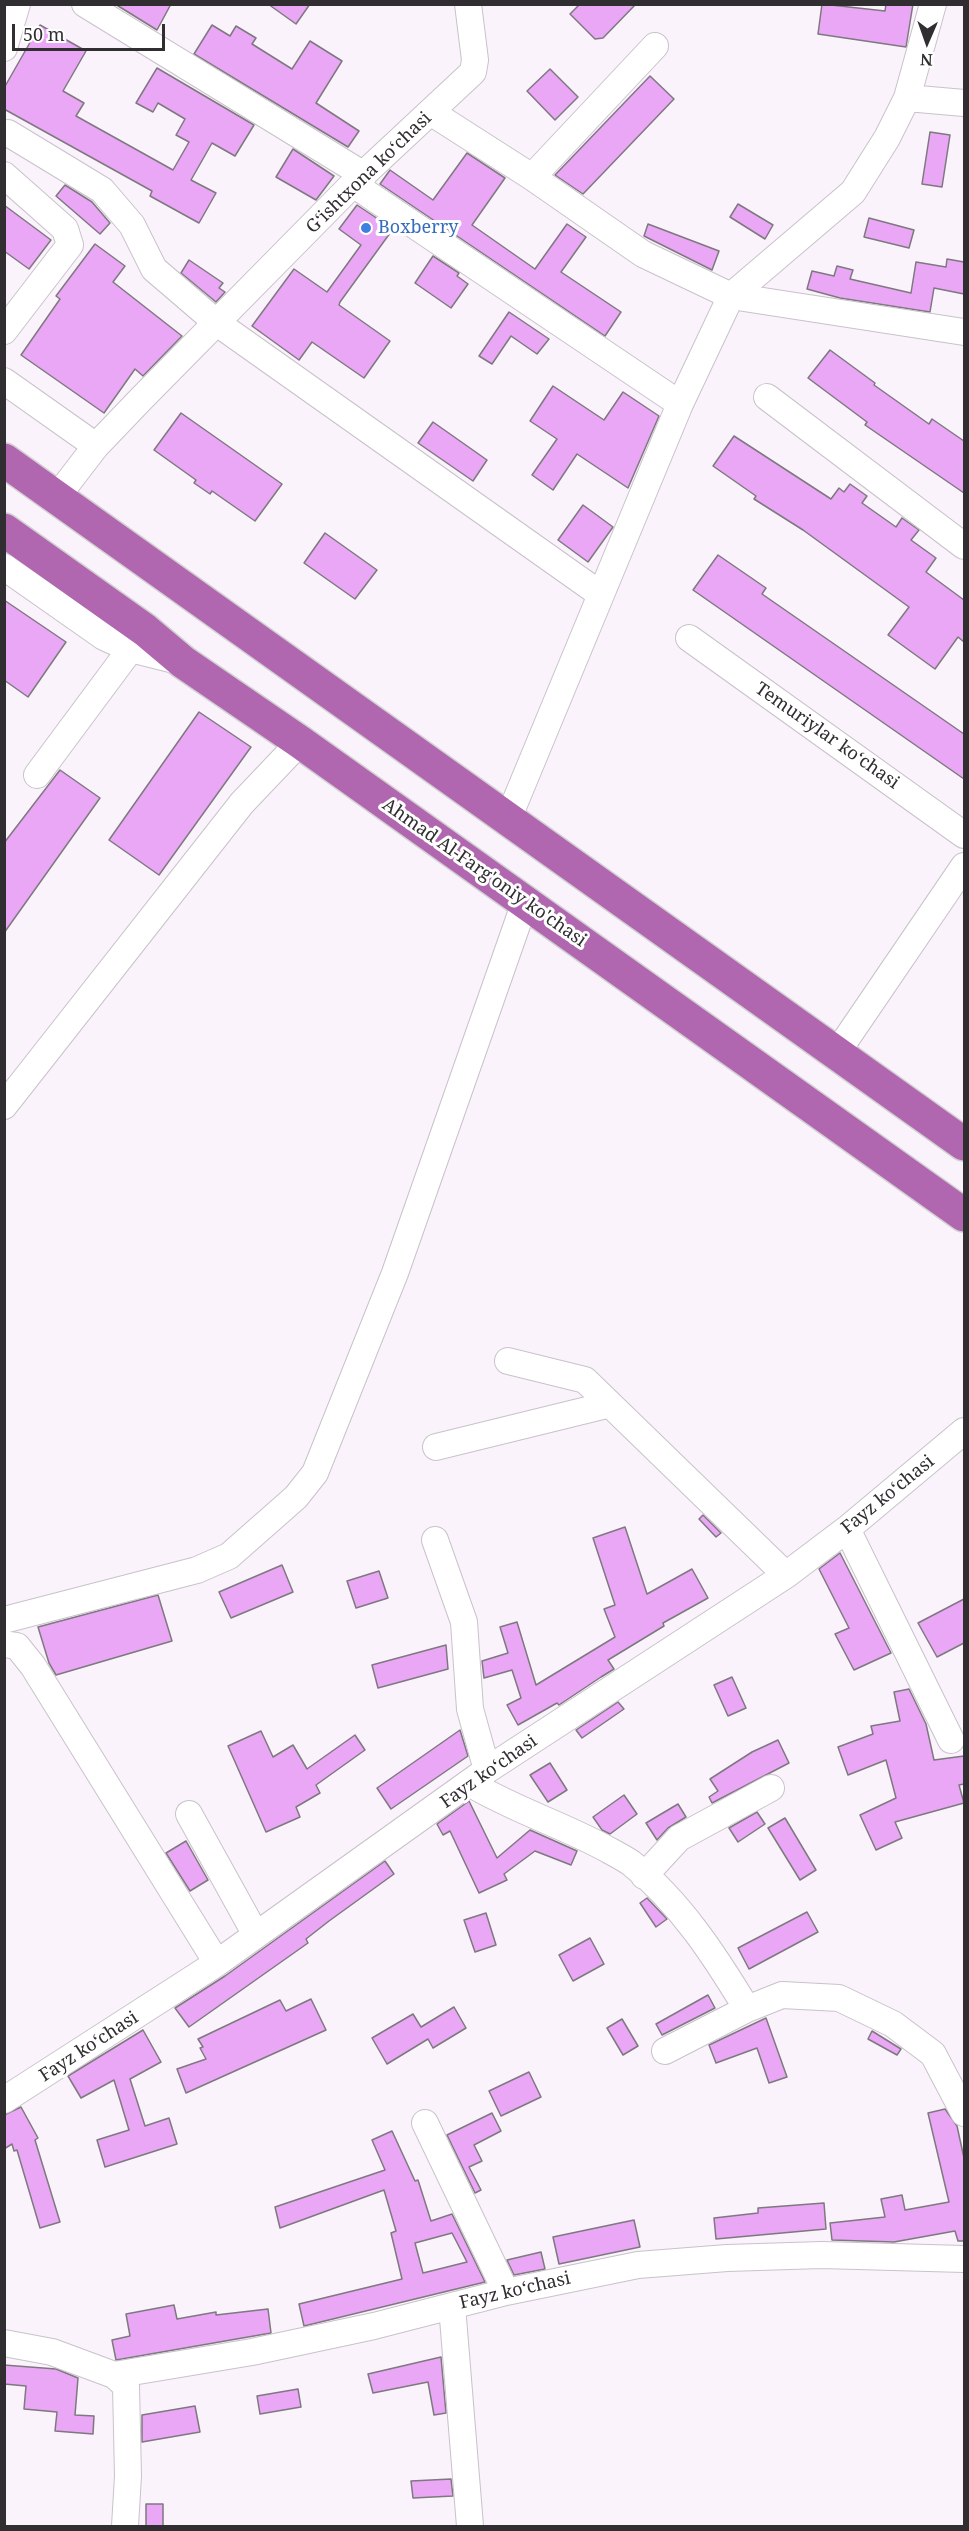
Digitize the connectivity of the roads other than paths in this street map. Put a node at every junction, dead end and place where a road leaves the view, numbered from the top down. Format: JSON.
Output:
{"nodes":[{"id":1,"x":17,"y":4,"type":"edge"},
{"id":2,"x":85,"y":4,"type":"edge"},
{"id":3,"x":468,"y":4,"type":"edge"},
{"id":4,"x":933,"y":4,"type":"edge"},
{"id":5,"x":655,"y":46,"type":"dead end"},
{"id":6,"x":4,"y":48,"type":"edge"},
{"id":7,"x":908,"y":98,"type":"junction"},
{"id":8,"x":964,"y":104,"type":"edge"},
{"id":9,"x":432,"y":113,"type":"junction"},
{"id":10,"x":8,"y":133,"type":"dead end"},
{"id":11,"x":4,"y":175,"type":"edge"},
{"id":12,"x":532,"y":177,"type":"junction"},
{"id":13,"x":359,"y":180,"type":"junction"},
{"id":14,"x":731,"y":296,"type":"junction"},
{"id":15,"x":217,"y":323,"type":"junction"},
{"id":16,"x":4,"y":331,"type":"edge"},
{"id":17,"x":964,"y":332,"type":"edge"},
{"id":18,"x":4,"y":381,"type":"edge"},
{"id":19,"x":767,"y":397,"type":"dead end"},
{"id":20,"x":680,"y":404,"type":"junction"},
{"id":21,"x":96,"y":446,"type":"junction"},
{"id":22,"x":4,"y":460,"type":"edge"},
{"id":23,"x":56,"y":498,"type":"junction"},
{"id":24,"x":4,"y":530,"type":"edge"},
{"id":25,"x":964,"y":546,"type":"edge"},
{"id":26,"x":4,"y":567,"type":"edge"},
{"id":27,"x":600,"y":594,"type":"junction"},
{"id":28,"x":689,"y":638,"type":"dead end"},
{"id":29,"x":138,"y":639,"type":"junction"},
{"id":30,"x":300,"y":742,"type":"junction"},
{"id":31,"x":37,"y":775,"type":"dead end"},
{"id":32,"x":508,"y":819,"type":"junction"},
{"id":33,"x":964,"y":835,"type":"edge"},
{"id":34,"x":964,"y":866,"type":"edge"},
{"id":35,"x":525,"y":902,"type":"junction"},
{"id":36,"x":836,"y":1054,"type":"junction"},
{"id":37,"x":9,"y":1090,"type":"edge"},
{"id":38,"x":964,"y":1144,"type":"edge"},
{"id":39,"x":964,"y":1215,"type":"edge"},
{"id":40,"x":508,"y":1361,"type":"dead end"},
{"id":41,"x":607,"y":1405,"type":"junction"},
{"id":42,"x":964,"y":1431,"type":"edge"},
{"id":43,"x":436,"y":1447,"type":"dead end"},
{"id":44,"x":847,"y":1529,"type":"junction"},
{"id":45,"x":435,"y":1540,"type":"dead end"},
{"id":46,"x":786,"y":1575,"type":"junction"},
{"id":47,"x":4,"y":1620,"type":"edge"},
{"id":48,"x":4,"y":1644,"type":"edge"},
{"id":49,"x":951,"y":1740,"type":"dead end"},
{"id":50,"x":479,"y":1777,"type":"junction"},
{"id":51,"x":771,"y":1788,"type":"dead end"},
{"id":52,"x":189,"y":1814,"type":"dead end"},
{"id":53,"x":644,"y":1876,"type":"junction"},
{"id":54,"x":256,"y":1935,"type":"junction"},
{"id":55,"x":217,"y":1964,"type":"junction"},
{"id":56,"x":747,"y":2008,"type":"junction"},
{"id":57,"x":665,"y":2051,"type":"dead end"},
{"id":58,"x":4,"y":2100,"type":"edge"},
{"id":59,"x":964,"y":2113,"type":"edge"},
{"id":60,"x":425,"y":2123,"type":"dead end"},
{"id":61,"x":964,"y":2259,"type":"edge"},
{"id":62,"x":506,"y":2292,"type":"junction"},
{"id":63,"x":452,"y":2306,"type":"junction"},
{"id":64,"x":4,"y":2343,"type":"edge"},
{"id":65,"x":114,"y":2375,"type":"junction"},
{"id":66,"x":124,"y":2526,"type":"edge"},
{"id":67,"x":470,"y":2526,"type":"edge"}],
"edges":[{"from":1,"to":6,"type":"street"},
{"from":2,"to":13,"type":"street"},
{"from":3,"to":9,"type":"street","name":"Gʻishtxona koʻchasi"},
{"from":4,"to":7,"type":"street"},
{"from":5,"to":12,"type":"street"},
{"from":7,"to":8,"type":"street"},
{"from":7,"to":14,"type":"street"},
{"from":9,"to":12,"type":"street"},
{"from":9,"to":13,"type":"street","name":"Gʻishtxona koʻchasi"},
{"from":10,"to":15,"type":"street"},
{"from":11,"to":16,"type":"street"},
{"from":12,"to":14,"type":"street"},
{"from":13,"to":15,"type":"street","name":"Gʻishtxona koʻchasi"},
{"from":13,"to":20,"type":"street"},
{"from":14,"to":17,"type":"street"},
{"from":14,"to":20,"type":"street"},
{"from":15,"to":21,"type":"street","name":"Gʻishtxona koʻchasi"},
{"from":15,"to":27,"type":"street"},
{"from":18,"to":21,"type":"street"},
{"from":19,"to":25,"type":"street"},
{"from":20,"to":27,"type":"street"},
{"from":21,"to":23,"type":"street","name":"Gʻishtxona koʻchasi"},
{"from":22,"to":23,"type":"highway"},
{"from":23,"to":32,"type":"highway"},
{"from":24,"to":29,"type":"highway","name":"Ahmad Al-Farg'oniy ko'chasi"},
{"from":26,"to":29,"type":"street"},
{"from":27,"to":32,"type":"street"},
{"from":28,"to":33,"type":"street","name":"Temuriylar koʻchasi"},
{"from":29,"to":30,"type":"highway","name":"Ahmad Al-Farg'oniy ko'chasi"},
{"from":29,"to":31,"type":"street"},
{"from":30,"to":35,"type":"highway","name":"Ahmad Al-Farg'oniy ko'chasi"},
{"from":30,"to":37,"type":"street"},
{"from":32,"to":36,"type":"highway"},
{"from":34,"to":36,"type":"street"},
{"from":35,"to":39,"type":"highway","name":"Ahmad Al-Farg'oniy ko'chasi"},
{"from":35,"to":47,"type":"street"},
{"from":36,"to":38,"type":"highway"},
{"from":40,"to":41,"type":"street"},
{"from":41,"to":43,"type":"street"},
{"from":41,"to":46,"type":"street"},
{"from":42,"to":44,"type":"street","name":"Fayz koʻchasi"},
{"from":44,"to":46,"type":"street","name":"Fayz koʻchasi"},
{"from":44,"to":49,"type":"street"},
{"from":45,"to":50,"type":"street"},
{"from":46,"to":50,"type":"street","name":"Fayz koʻchasi"},
{"from":48,"to":55,"type":"street"},
{"from":50,"to":53,"type":"street"},
{"from":50,"to":54,"type":"street","name":"Fayz koʻchasi"},
{"from":51,"to":53,"type":"street"},
{"from":52,"to":54,"type":"street"},
{"from":53,"to":56,"type":"street"},
{"from":54,"to":55,"type":"street","name":"Fayz koʻchasi"},
{"from":55,"to":58,"type":"street","name":"Fayz koʻchasi"},
{"from":56,"to":57,"type":"street"},
{"from":56,"to":59,"type":"street"},
{"from":60,"to":62,"type":"street"},
{"from":61,"to":62,"type":"street","name":"Fayz koʻchasi"},
{"from":62,"to":63,"type":"street","name":"Fayz koʻchasi"},
{"from":63,"to":65,"type":"street","name":"Fayz koʻchasi"},
{"from":63,"to":67,"type":"street"},
{"from":64,"to":65,"type":"street","name":"Fayz koʻchasi"},
{"from":65,"to":66,"type":"street"}]}
